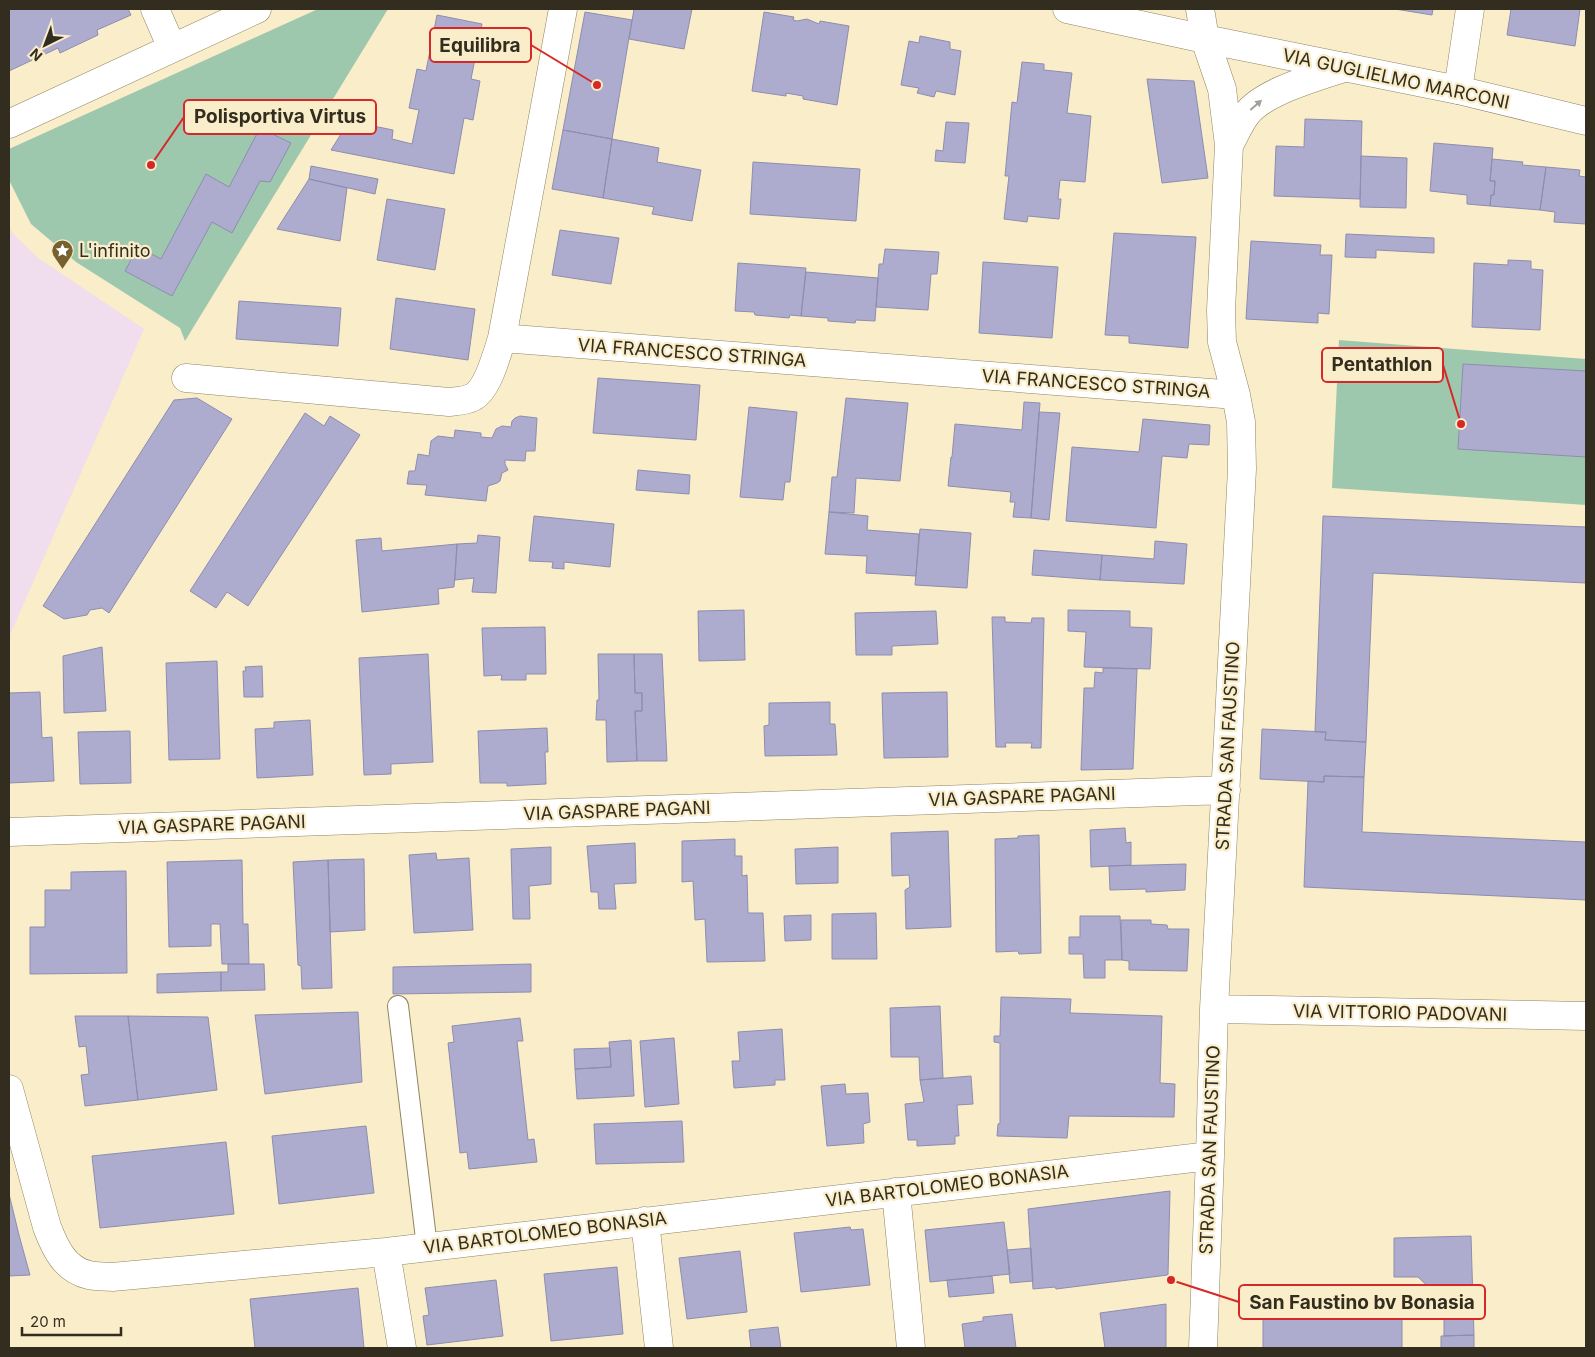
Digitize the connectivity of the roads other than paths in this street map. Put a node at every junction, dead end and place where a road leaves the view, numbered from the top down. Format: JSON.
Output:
{"nodes":[{"id":1,"x":155,"y":9,"type":"edge"},
{"id":2,"x":257,"y":9,"type":"edge"},
{"id":3,"x":563,"y":9,"type":"edge"},
{"id":4,"x":1067,"y":9,"type":"edge"},
{"id":5,"x":1200,"y":9,"type":"edge"},
{"id":6,"x":1470,"y":9,"type":"edge"},
{"id":7,"x":1205,"y":39,"type":"junction"},
{"id":8,"x":172,"y":48,"type":"junction"},
{"id":9,"x":1346,"y":67,"type":"junction"},
{"id":10,"x":1458,"y":90,"type":"junction"},
{"id":11,"x":1586,"y":120,"type":"edge"},
{"id":12,"x":9,"y":124,"type":"edge"},
{"id":13,"x":1229,"y":145,"type":"junction"},
{"id":14,"x":502,"y":338,"type":"junction"},
{"id":15,"x":186,"y":378,"type":"dead end"},
{"id":16,"x":1236,"y":395,"type":"junction"},
{"id":17,"x":1226,"y":790,"type":"junction"},
{"id":18,"x":9,"y":832,"type":"edge"},
{"id":19,"x":398,"y":1006,"type":"dead end"},
{"id":20,"x":1214,"y":1009,"type":"junction"},
{"id":21,"x":1586,"y":1016,"type":"edge"},
{"id":22,"x":9,"y":1089,"type":"edge"},
{"id":23,"x":1210,"y":1156,"type":"junction"},
{"id":24,"x":896,"y":1192,"type":"junction"},
{"id":25,"x":645,"y":1221,"type":"junction"},
{"id":26,"x":427,"y":1247,"type":"junction"},
{"id":27,"x":386,"y":1252,"type":"junction"},
{"id":28,"x":402,"y":1348,"type":"edge"},
{"id":29,"x":659,"y":1348,"type":"edge"},
{"id":30,"x":911,"y":1348,"type":"edge"},
{"id":31,"x":1203,"y":1348,"type":"edge"}],
"edges":[{"from":1,"to":8,"type":"street"},
{"from":2,"to":8,"type":"street"},
{"from":3,"to":14,"type":"street"},
{"from":4,"to":7,"type":"street","name":"VIA GUGLIELMO MARCONI"},
{"from":5,"to":7,"type":"street","name":"STRADA SAN FAUSTINO"},
{"from":6,"to":10,"type":"street"},
{"from":7,"to":9,"type":"street","name":"VIA GUGLIELMO MARCONI"},
{"from":7,"to":13,"type":"street","name":"STRADA SAN FAUSTINO"},
{"from":8,"to":12,"type":"street"},
{"from":9,"to":10,"type":"street","name":"VIA GUGLIELMO MARCONI"},
{"from":13,"to":9,"type":"street","name":"STRADA SAN FAUSTINO","one_way":true},
{"from":10,"to":11,"type":"street","name":"VIA GUGLIELMO MARCONI"},
{"from":13,"to":16,"type":"street","name":"STRADA SAN FAUSTINO"},
{"from":14,"to":15,"type":"street"},
{"from":14,"to":16,"type":"street","name":"VIA FRANCESCO STRINGA"},
{"from":16,"to":17,"type":"street","name":"STRADA SAN FAUSTINO"},
{"from":17,"to":18,"type":"street","name":"VIA GASPARE PAGANI"},
{"from":17,"to":20,"type":"street","name":"STRADA SAN FAUSTINO"},
{"from":19,"to":26,"type":"lane"},
{"from":20,"to":21,"type":"street","name":"VIA VITTORIO PADOVANI"},
{"from":20,"to":23,"type":"street","name":"STRADA SAN FAUSTINO"},
{"from":22,"to":27,"type":"street","name":"VIA BARTOLOMEO BONASIA"},
{"from":23,"to":24,"type":"street","name":"VIA BARTOLOMEO BONASIA"},
{"from":23,"to":31,"type":"street","name":"STRADA SAN FAUSTINO"},
{"from":24,"to":25,"type":"street","name":"VIA BARTOLOMEO BONASIA"},
{"from":24,"to":30,"type":"street"},
{"from":25,"to":26,"type":"street","name":"VIA BARTOLOMEO BONASIA"},
{"from":25,"to":29,"type":"street"},
{"from":26,"to":27,"type":"street","name":"VIA BARTOLOMEO BONASIA"},
{"from":27,"to":28,"type":"street"}]}
